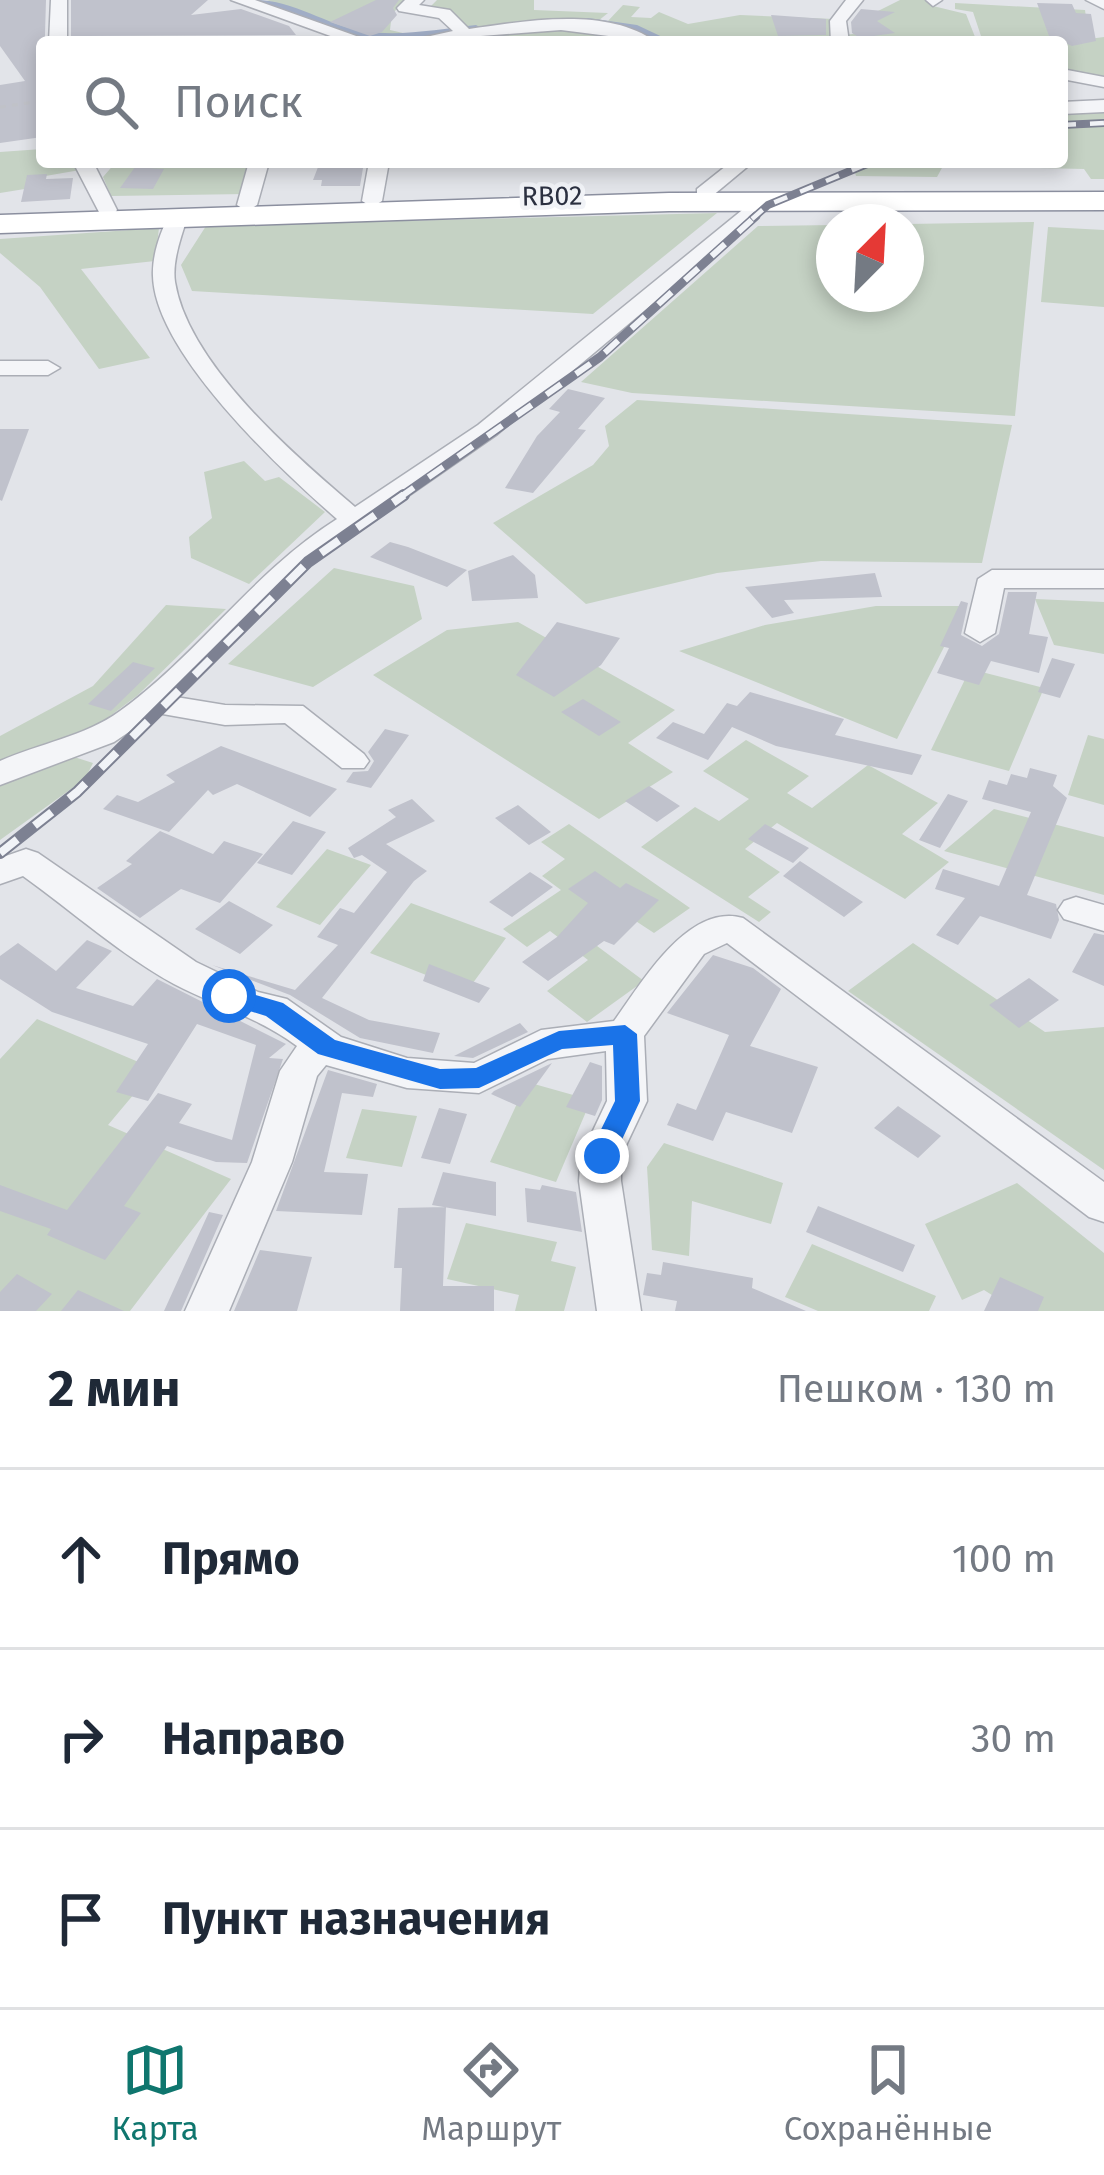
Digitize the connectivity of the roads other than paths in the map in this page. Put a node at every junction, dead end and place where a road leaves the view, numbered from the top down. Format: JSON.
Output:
{"nodes":[{"id":1,"x":59,"y":0,"type":"edge"},
{"id":2,"x":238,"y":0,"type":"edge"},
{"id":3,"x":416,"y":0,"type":"edge"},
{"id":4,"x":855,"y":0,"type":"edge"},
{"id":5,"x":1094,"y":0,"type":"edge"},
{"id":6,"x":1104,"y":4,"type":"edge"},
{"id":7,"x":326,"y":29,"type":"junction"},
{"id":8,"x":464,"y":32,"type":"junction"},
{"id":9,"x":58,"y":36,"type":"edge"},
{"id":10,"x":315,"y":36,"type":"edge"},
{"id":11,"x":346,"y":36,"type":"edge"},
{"id":12,"x":443,"y":36,"type":"edge"},
{"id":13,"x":634,"y":36,"type":"edge"},
{"id":14,"x":839,"y":36,"type":"edge"},
{"id":15,"x":1068,"y":75,"type":"edge"},
{"id":16,"x":1104,"y":82,"type":"edge"},
{"id":17,"x":1104,"y":106,"type":"edge"},
{"id":18,"x":1068,"y":108,"type":"edge"},
{"id":19,"x":86,"y":168,"type":"edge"},
{"id":20,"x":257,"y":168,"type":"edge"},
{"id":21,"x":378,"y":168,"type":"edge"},
{"id":22,"x":735,"y":168,"type":"edge"},
{"id":23,"x":1104,"y":191,"type":"edge"},
{"id":24,"x":704,"y":193,"type":"junction"},
{"id":25,"x":372,"y":201,"type":"junction"},
{"id":26,"x":1104,"y":201,"type":"edge"},
{"id":27,"x":764,"y":202,"type":"junction"},
{"id":28,"x":247,"y":205,"type":"junction"},
{"id":29,"x":107,"y":210,"type":"junction"},
{"id":30,"x":0,"y":213,"type":"edge"},
{"id":31,"x":177,"y":218,"type":"junction"},
{"id":32,"x":0,"y":224,"type":"edge"},
{"id":33,"x":0,"y":368,"type":"edge"},
{"id":34,"x":48,"y":368,"type":"dead end"},
{"id":35,"x":354,"y":520,"type":"junction"},
{"id":36,"x":1104,"y":579,"type":"edge"},
{"id":37,"x":980,"y":633,"type":"dead end"},
{"id":38,"x":151,"y":701,"type":"junction"},
{"id":39,"x":353,"y":761,"type":"dead end"},
{"id":40,"x":0,"y":774,"type":"edge"},
{"id":41,"x":0,"y":872,"type":"edge"},
{"id":42,"x":625,"y":1034,"type":"junction"},
{"id":43,"x":327,"y":1047,"type":"junction"},
{"id":44,"x":1104,"y":1205,"type":"edge"},
{"id":45,"x":207,"y":1311,"type":"edge"},
{"id":46,"x":619,"y":1311,"type":"edge"}],
"edges":[{"from":1,"to":9,"type":"street"},
{"from":2,"to":7,"type":"street"},
{"from":3,"to":8,"type":"street"},
{"from":4,"to":14,"type":"street"},
{"from":5,"to":6,"type":"street"},
{"from":7,"to":10,"type":"street"},
{"from":7,"to":11,"type":"street"},
{"from":8,"to":12,"type":"street"},
{"from":8,"to":13,"type":"street"},
{"from":15,"to":16,"type":"street"},
{"from":17,"to":18,"type":"street"},
{"from":19,"to":29,"type":"street"},
{"from":20,"to":28,"type":"street"},
{"from":21,"to":25,"type":"street"},
{"from":22,"to":24,"type":"street"},
{"from":23,"to":24,"type":"highway","name":"RB02"},
{"from":24,"to":25,"type":"highway","name":"RB02"},
{"from":25,"to":28,"type":"highway","name":"RB02"},
{"from":26,"to":27,"type":"highway","name":"RB02"},
{"from":27,"to":31,"type":"highway","name":"RB02"},
{"from":27,"to":35,"type":"street"},
{"from":28,"to":29,"type":"highway","name":"RB02"},
{"from":29,"to":30,"type":"highway","name":"RB02"},
{"from":31,"to":32,"type":"highway","name":"RB02"},
{"from":31,"to":35,"type":"street"},
{"from":33,"to":34,"type":"street"},
{"from":35,"to":38,"type":"street"},
{"from":36,"to":37,"type":"street"},
{"from":38,"to":39,"type":"street"},
{"from":38,"to":40,"type":"street"},
{"from":41,"to":43,"type":"street"},
{"from":42,"to":43,"type":"street"},
{"from":42,"to":44,"type":"street"},
{"from":42,"to":46,"type":"street"},
{"from":43,"to":45,"type":"street"}]}
